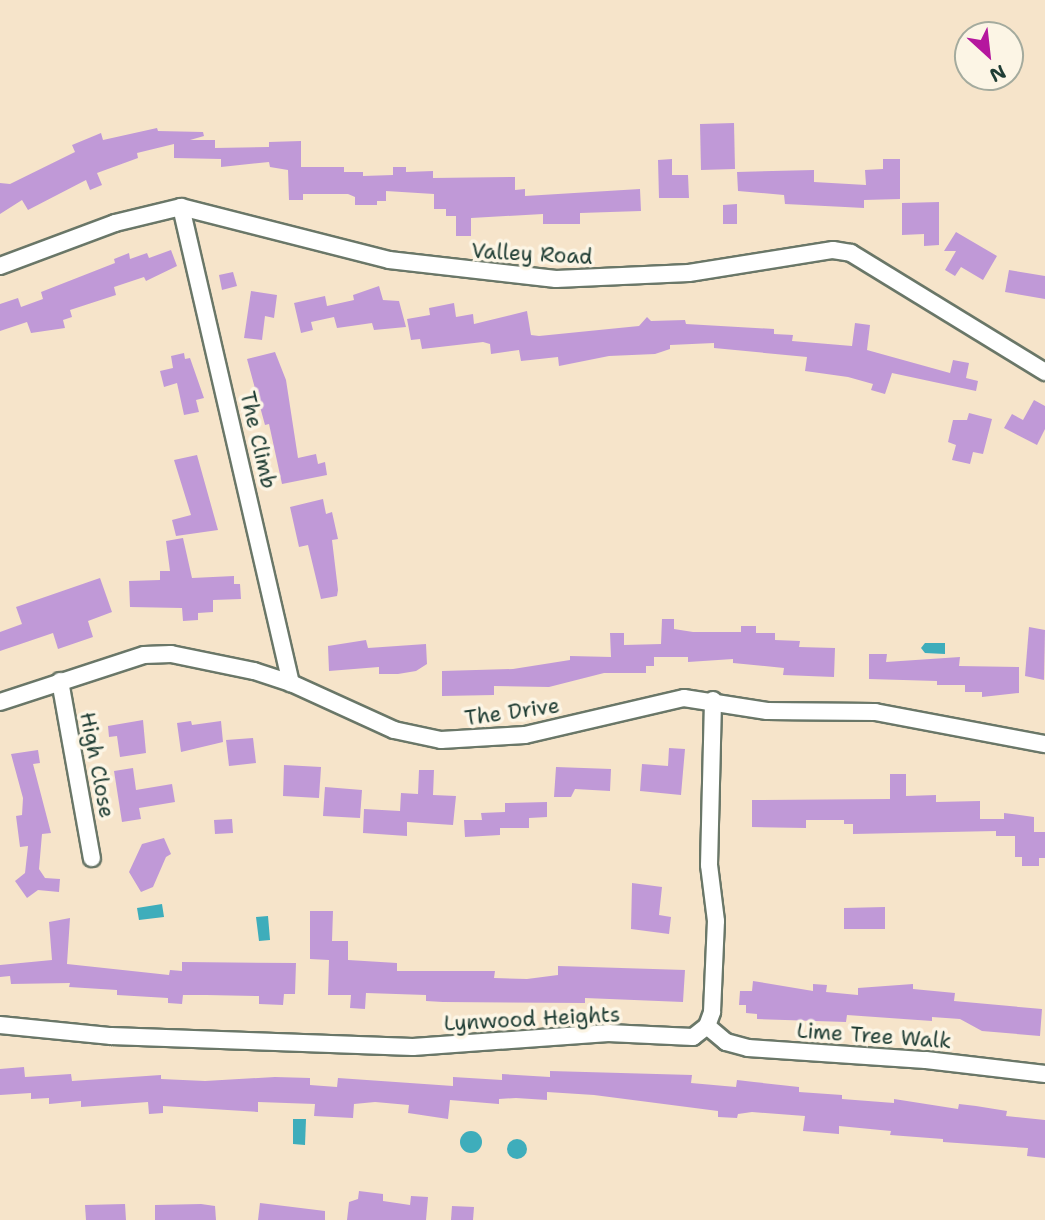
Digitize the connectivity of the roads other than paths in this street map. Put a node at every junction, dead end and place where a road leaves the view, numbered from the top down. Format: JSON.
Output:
{"nodes":[{"id":1,"x":181,"y":206,"type":"junction"},
{"id":2,"x":0,"y":267,"type":"edge"},
{"id":3,"x":1045,"y":371,"type":"edge"},
{"id":4,"x":60,"y":681,"type":"junction"},
{"id":5,"x":291,"y":683,"type":"junction"},
{"id":6,"x":713,"y":700,"type":"junction"},
{"id":7,"x":0,"y":702,"type":"edge"},
{"id":8,"x":1045,"y":744,"type":"edge"},
{"id":9,"x":92,"y":858,"type":"dead end"},
{"id":10,"x":0,"y":1025,"type":"edge"},
{"id":11,"x":707,"y":1026,"type":"junction"},
{"id":12,"x":1045,"y":1074,"type":"edge"}],
"edges":[{"from":1,"to":2,"type":"street","name":"Valley Road"},
{"from":1,"to":3,"type":"street","name":"Valley Road"},
{"from":1,"to":5,"type":"street","name":"The Climb"},
{"from":4,"to":5,"type":"street","name":"The Drive"},
{"from":4,"to":7,"type":"street","name":"The Drive"},
{"from":4,"to":9,"type":"street","name":"High Close"},
{"from":5,"to":6,"type":"street","name":"The Drive"},
{"from":6,"to":8,"type":"street","name":"The Drive"},
{"from":6,"to":11,"type":"street"},
{"from":10,"to":11,"type":"street","name":"Lynwood Heights"},
{"from":11,"to":12,"type":"street","name":"Lime Tree Walk"}]}
